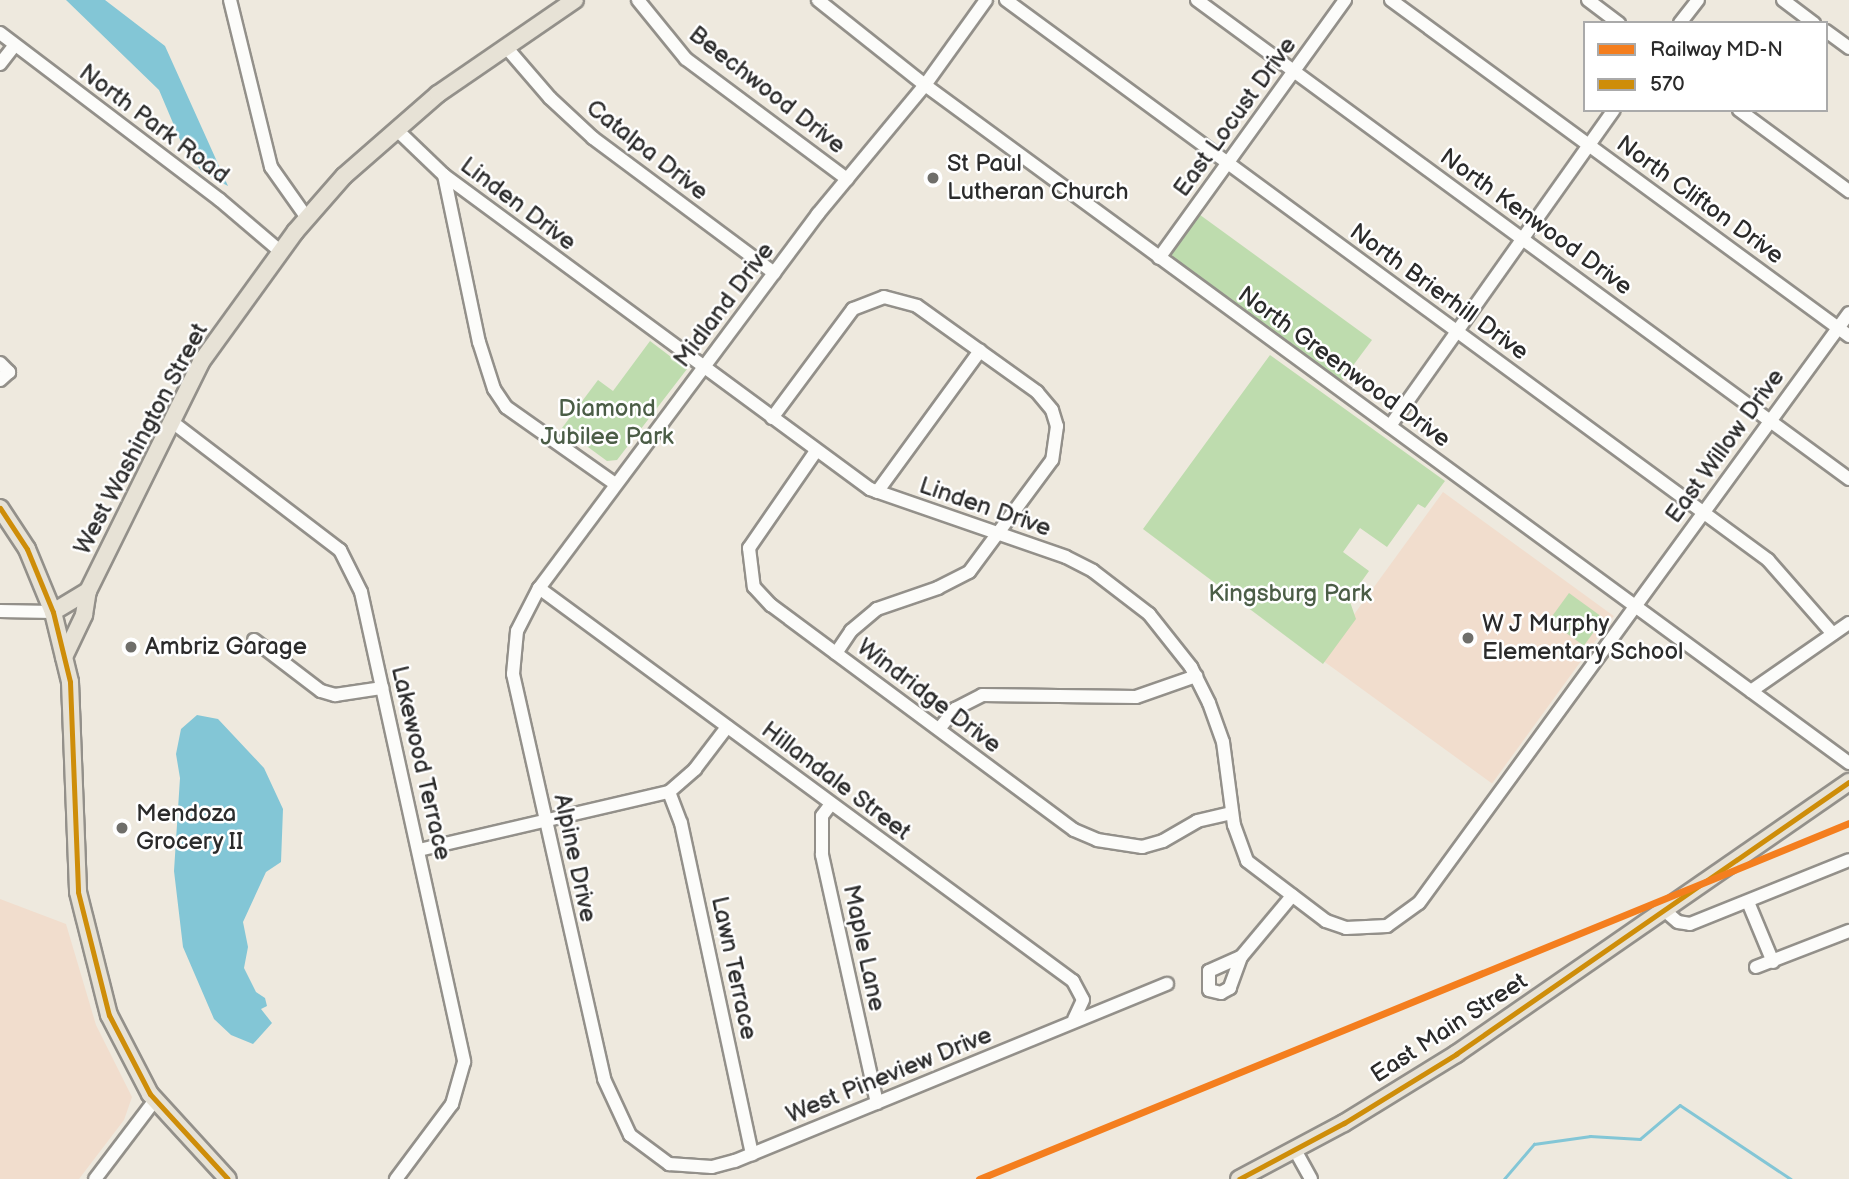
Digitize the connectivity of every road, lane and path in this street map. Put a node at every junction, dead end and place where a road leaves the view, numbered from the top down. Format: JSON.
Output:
{"nodes":[{"id":1,"x":230,"y":0,"type":"edge"},
{"id":2,"x":575,"y":0,"type":"edge"},
{"id":3,"x":638,"y":0,"type":"edge"},
{"id":4,"x":818,"y":0,"type":"edge"},
{"id":5,"x":986,"y":0,"type":"edge"},
{"id":6,"x":1006,"y":0,"type":"edge"},
{"id":7,"x":1198,"y":0,"type":"edge"},
{"id":8,"x":1345,"y":0,"type":"edge"},
{"id":9,"x":1391,"y":0,"type":"edge"},
{"id":10,"x":1588,"y":0,"type":"edge"},
{"id":11,"x":1698,"y":0,"type":"edge"},
{"id":12,"x":1783,"y":0,"type":"edge"},
{"id":13,"x":1616,"y":21,"type":"edge"},
{"id":14,"x":1682,"y":21,"type":"edge"},
{"id":15,"x":1811,"y":21,"type":"edge"},
{"id":16,"x":1828,"y":32,"type":"edge"},
{"id":17,"x":0,"y":33,"type":"edge"},
{"id":18,"x":15,"y":45,"type":"junction"},
{"id":19,"x":506,"y":47,"type":"junction"},
{"id":20,"x":1849,"y":48,"type":"edge"},
{"id":21,"x":0,"y":64,"type":"edge"},
{"id":22,"x":1294,"y":71,"type":"junction"},
{"id":23,"x":925,"y":85,"type":"junction"},
{"id":24,"x":1613,"y":112,"type":"edge"},
{"id":25,"x":1742,"y":112,"type":"edge"},
{"id":26,"x":396,"y":129,"type":"junction"},
{"id":27,"x":1591,"y":146,"type":"junction"},
{"id":28,"x":1228,"y":162,"type":"junction"},
{"id":29,"x":443,"y":175,"type":"junction"},
{"id":30,"x":846,"y":178,"type":"junction"},
{"id":31,"x":1849,"y":191,"type":"edge"},
{"id":32,"x":307,"y":218,"type":"junction"},
{"id":33,"x":1525,"y":240,"type":"junction"},
{"id":34,"x":280,"y":251,"type":"junction"},
{"id":35,"x":1159,"y":258,"type":"junction"},
{"id":36,"x":774,"y":273,"type":"junction"},
{"id":37,"x":1849,"y":313,"type":"edge"},
{"id":38,"x":1459,"y":332,"type":"junction"},
{"id":39,"x":1844,"y":332,"type":"edge"},
{"id":40,"x":980,"y":351,"type":"junction"},
{"id":41,"x":703,"y":367,"type":"junction"},
{"id":42,"x":772,"y":418,"type":"junction"},
{"id":43,"x":1768,"y":420,"type":"junction"},
{"id":44,"x":171,"y":421,"type":"junction"},
{"id":45,"x":1390,"y":426,"type":"junction"},
{"id":46,"x":816,"y":451,"type":"junction"},
{"id":47,"x":1849,"y":479,"type":"edge"},
{"id":48,"x":615,"y":484,"type":"junction"},
{"id":49,"x":877,"y":492,"type":"junction"},
{"id":50,"x":0,"y":508,"type":"edge"},
{"id":51,"x":1702,"y":513,"type":"junction"},
{"id":52,"x":999,"y":534,"type":"junction"},
{"id":53,"x":539,"y":589,"type":"junction"},
{"id":54,"x":88,"y":591,"type":"junction"},
{"id":55,"x":1636,"y":606,"type":"junction"},
{"id":56,"x":0,"y":611,"type":"edge"},
{"id":57,"x":53,"y":612,"type":"junction"},
{"id":58,"x":1849,"y":623,"type":"edge"},
{"id":59,"x":1833,"y":634,"type":"junction"},
{"id":60,"x":254,"y":640,"type":"dead end"},
{"id":61,"x":836,"y":653,"type":"junction"},
{"id":62,"x":64,"y":657,"type":"junction"},
{"id":63,"x":1196,"y":677,"type":"junction"},
{"id":64,"x":382,"y":688,"type":"junction"},
{"id":65,"x":1751,"y":691,"type":"junction"},
{"id":66,"x":727,"y":727,"type":"junction"},
{"id":67,"x":939,"y":729,"type":"junction"},
{"id":68,"x":1849,"y":763,"type":"edge"},
{"id":69,"x":1849,"y":782,"type":"edge"},
{"id":70,"x":669,"y":792,"type":"junction"},
{"id":71,"x":831,"y":804,"type":"junction"},
{"id":72,"x":1233,"y":813,"type":"junction"},
{"id":73,"x":545,"y":821,"type":"junction"},
{"id":74,"x":419,"y":850,"type":"junction"},
{"id":75,"x":1849,"y":860,"type":"edge"},
{"id":76,"x":1445,"y":867,"type":"joint"},
{"id":77,"x":1292,"y":896,"type":"junction"},
{"id":78,"x":1748,"y":901,"type":"junction"},
{"id":79,"x":1664,"y":910,"type":"junction"},
{"id":80,"x":1849,"y":931,"type":"edge"},
{"id":81,"x":1241,"y":957,"type":"dead end"},
{"id":82,"x":1778,"y":961,"type":"junction"},
{"id":83,"x":1755,"y":967,"type":"dead end"},
{"id":84,"x":1167,"y":984,"type":"dead end"},
{"id":85,"x":1074,"y":1019,"type":"junction"},
{"id":86,"x":155,"y":1100,"type":"junction"},
{"id":87,"x":877,"y":1103,"type":"junction"},
{"id":88,"x":630,"y":1135,"type":"joint"},
{"id":89,"x":1295,"y":1150,"type":"junction"},
{"id":90,"x":752,"y":1154,"type":"junction"},
{"id":91,"x":95,"y":1179,"type":"edge"},
{"id":92,"x":228,"y":1179,"type":"edge"},
{"id":93,"x":396,"y":1179,"type":"edge"},
{"id":94,"x":1239,"y":1179,"type":"edge"},
{"id":95,"x":1311,"y":1179,"type":"edge"}],
"edges":[{"from":1,"to":32,"type":"street"},
{"from":2,"to":19,"type":"main road","name":"West Washington Street"},
{"from":3,"to":30,"type":"street","name":"Beechwood Drive"},
{"from":4,"to":23,"type":"street","name":"North Greenwood Drive"},
{"from":5,"to":23,"type":"street","name":"Midland Drive"},
{"from":6,"to":28,"type":"street","name":"North Brierhill Drive"},
{"from":7,"to":22,"type":"street","name":"North Kenwood Drive"},
{"from":8,"to":22,"type":"street","name":"East Locust Drive"},
{"from":9,"to":27,"type":"street","name":"North Clifton Drive"},
{"from":10,"to":13,"type":"street"},
{"from":11,"to":14,"type":"street"},
{"from":12,"to":15,"type":"street"},
{"from":16,"to":20,"type":"street"},
{"from":17,"to":18,"type":"street","name":"North Park Road"},
{"from":18,"to":21,"type":"street"},
{"from":18,"to":34,"type":"street","name":"North Park Road"},
{"from":19,"to":26,"type":"main road","name":"West Washington Street"},
{"from":19,"to":36,"type":"street","name":"Catalpa Drive"},
{"from":22,"to":28,"type":"street","name":"East Locust Drive"},
{"from":22,"to":33,"type":"street","name":"North Kenwood Drive"},
{"from":23,"to":30,"type":"street","name":"Midland Drive"},
{"from":23,"to":35,"type":"street","name":"North Greenwood Drive"},
{"from":24,"to":27,"type":"street"},
{"from":25,"to":31,"type":"street"},
{"from":26,"to":29,"type":"street","name":"Linden Drive"},
{"from":26,"to":32,"type":"main road","name":"West Washington Street"},
{"from":27,"to":33,"type":"street"},
{"from":27,"to":39,"type":"street","name":"North Clifton Drive"},
{"from":28,"to":35,"type":"street","name":"East Locust Drive"},
{"from":28,"to":38,"type":"street","name":"North Brierhill Drive"},
{"from":29,"to":41,"type":"street","name":"Linden Drive"},
{"from":29,"to":48,"type":"street"},
{"from":30,"to":36,"type":"street","name":"Midland Drive"},
{"from":32,"to":34,"type":"main road","name":"West Washington Street"},
{"from":33,"to":38,"type":"street"},
{"from":33,"to":43,"type":"street","name":"North Kenwood Drive"},
{"from":34,"to":44,"type":"main road","name":"West Washington Street"},
{"from":35,"to":45,"type":"street","name":"North Greenwood Drive"},
{"from":36,"to":41,"type":"street","name":"Midland Drive"},
{"from":37,"to":39,"type":"street","name":"East Willow Drive"},
{"from":38,"to":45,"type":"street"},
{"from":38,"to":51,"type":"street","name":"North Brierhill Drive"},
{"from":39,"to":43,"type":"street","name":"East Willow Drive"},
{"from":40,"to":42,"type":"street"},
{"from":40,"to":49,"type":"street"},
{"from":40,"to":52,"type":"street"},
{"from":41,"to":42,"type":"street","name":"Linden Drive"},
{"from":41,"to":48,"type":"street","name":"Midland Drive"},
{"from":42,"to":46,"type":"street","name":"Linden Drive"},
{"from":43,"to":47,"type":"street","name":"North Kenwood Drive"},
{"from":43,"to":51,"type":"street","name":"East Willow Drive"},
{"from":44,"to":54,"type":"main road","name":"West Washington Street"},
{"from":44,"to":64,"type":"street","name":"Lakewood Terrace"},
{"from":45,"to":55,"type":"street","name":"North Greenwood Drive"},
{"from":46,"to":49,"type":"street","name":"Linden Drive"},
{"from":46,"to":61,"type":"street","name":"Windridge Drive"},
{"from":48,"to":53,"type":"street","name":"Midland Drive"},
{"from":49,"to":52,"type":"street","name":"Linden Drive"},
{"from":50,"to":57,"type":"main road"},
{"from":51,"to":55,"type":"street","name":"East Willow Drive"},
{"from":51,"to":59,"type":"street","name":"North Brierhill Drive"},
{"from":52,"to":61,"type":"street"},
{"from":52,"to":63,"type":"street","name":"Linden Drive"},
{"from":53,"to":66,"type":"street","name":"Hillandale Street"},
{"from":53,"to":73,"type":"street","name":"Alpine Drive"},
{"from":54,"to":57,"type":"main road","name":"West Washington Street"},
{"from":54,"to":62,"type":"main road"},
{"from":55,"to":65,"type":"street","name":"North Greenwood Drive"},
{"from":55,"to":76,"type":"street","name":"East Willow Drive"},
{"from":56,"to":57,"type":"street"},
{"from":57,"to":62,"type":"main road"},
{"from":58,"to":59,"type":"street"},
{"from":59,"to":65,"type":"street"},
{"from":60,"to":64,"type":"street"},
{"from":61,"to":67,"type":"street","name":"Windridge Drive"},
{"from":62,"to":86,"type":"main road"},
{"from":63,"to":67,"type":"street"},
{"from":63,"to":72,"type":"street","name":"Linden Drive"},
{"from":64,"to":74,"type":"street","name":"Lakewood Terrace"},
{"from":65,"to":68,"type":"street","name":"North Greenwood Drive"},
{"from":66,"to":70,"type":"street"},
{"from":66,"to":71,"type":"street","name":"Hillandale Street"},
{"from":67,"to":72,"type":"street","name":"Windridge Drive"},
{"from":69,"to":79,"type":"main road","name":"East Main Street"},
{"from":70,"to":73,"type":"street"},
{"from":70,"to":90,"type":"street","name":"Lawn Terrace"},
{"from":71,"to":85,"type":"street","name":"Hillandale Street"},
{"from":71,"to":87,"type":"street","name":"Maple Lane"},
{"from":72,"to":77,"type":"street","name":"Linden Drive"},
{"from":73,"to":74,"type":"street"},
{"from":73,"to":88,"type":"street","name":"Alpine Drive"},
{"from":74,"to":93,"type":"street","name":"Lakewood Terrace"},
{"from":75,"to":78,"type":"street"},
{"from":76,"to":77,"type":"street","name":"Linden Drive"},
{"from":77,"to":81,"type":"street"},
{"from":78,"to":79,"type":"street"},
{"from":78,"to":82,"type":"street"},
{"from":79,"to":89,"type":"main road","name":"East Main Street"},
{"from":80,"to":82,"type":"street"},
{"from":82,"to":83,"type":"street"},
{"from":84,"to":85,"type":"street","name":"West Pineview Drive"},
{"from":85,"to":87,"type":"street","name":"West Pineview Drive"},
{"from":86,"to":91,"type":"street"},
{"from":86,"to":92,"type":"main road"},
{"from":87,"to":90,"type":"street","name":"West Pineview Drive"},
{"from":88,"to":90,"type":"street","name":"West Pineview Drive"},
{"from":89,"to":94,"type":"main road","name":"East Main Street"},
{"from":89,"to":95,"type":"street"}]}
